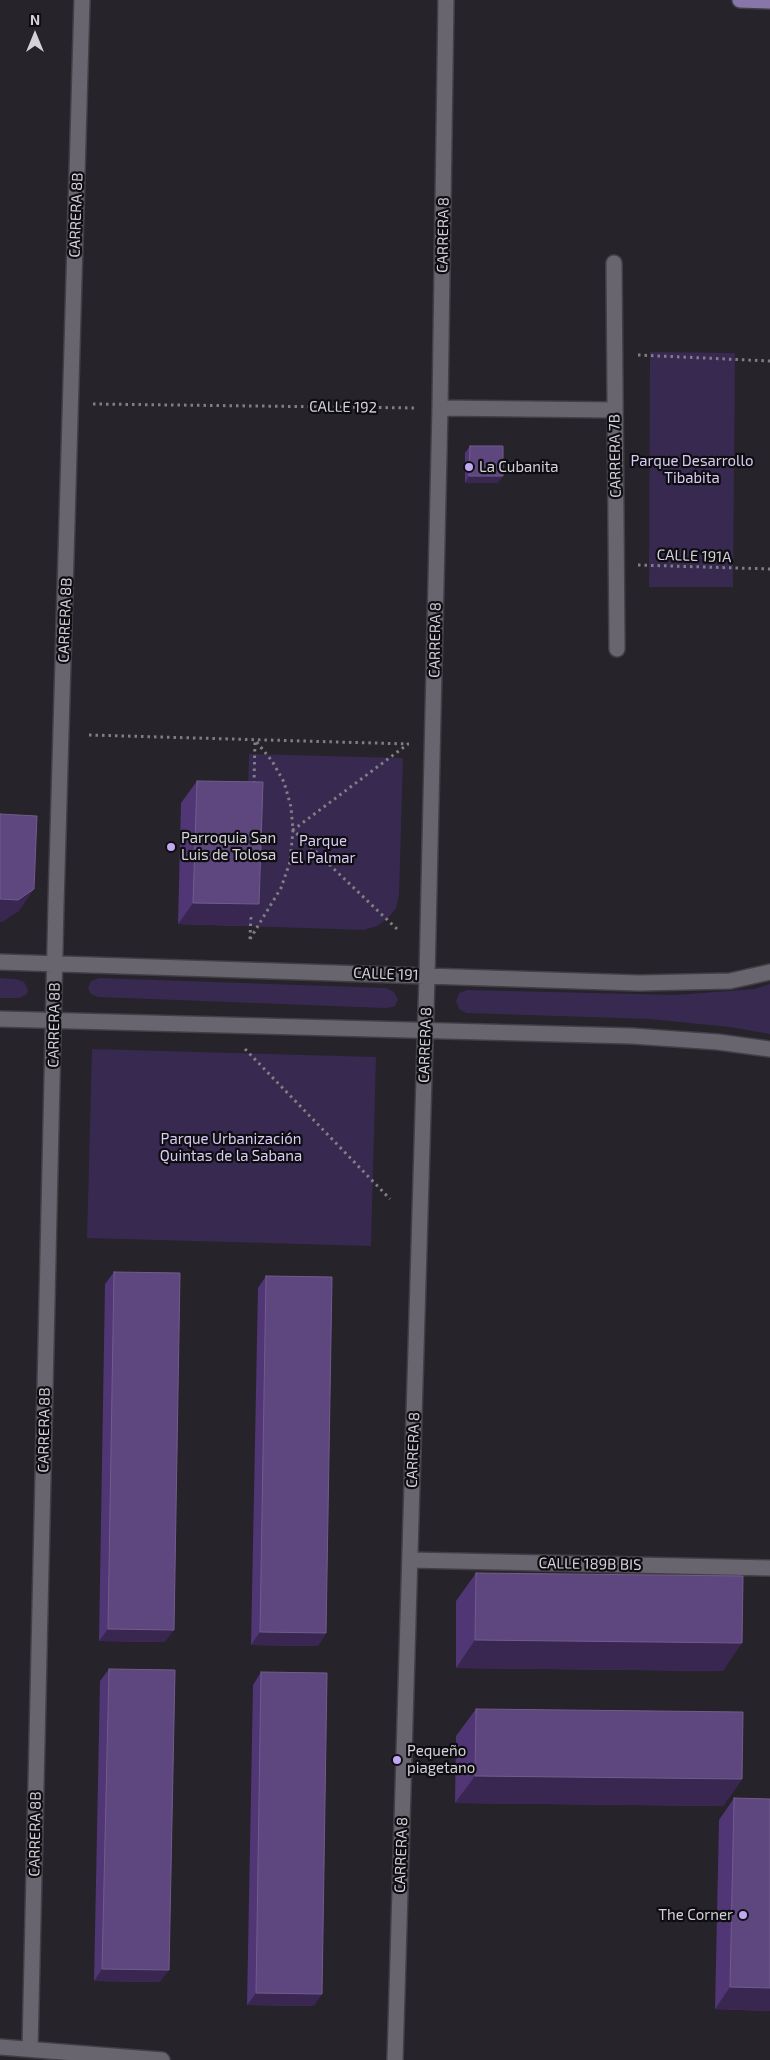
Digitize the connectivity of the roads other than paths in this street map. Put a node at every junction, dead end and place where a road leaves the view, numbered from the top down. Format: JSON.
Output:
{"nodes":[{"id":1,"x":82,"y":0,"type":"edge"},
{"id":2,"x":446,"y":0,"type":"edge"},
{"id":3,"x":740,"y":0,"type":"edge"},
{"id":4,"x":770,"y":1,"type":"edge"},
{"id":5,"x":614,"y":263,"type":"dead end"},
{"id":6,"x":440,"y":408,"type":"junction"},
{"id":7,"x":615,"y":410,"type":"junction"},
{"id":8,"x":617,"y":649,"type":"dead end"},
{"id":9,"x":0,"y":962,"type":"edge"},
{"id":10,"x":55,"y":964,"type":"junction"},
{"id":11,"x":770,"y":972,"type":"edge"},
{"id":12,"x":427,"y":976,"type":"junction"},
{"id":13,"x":0,"y":1019,"type":"edge"},
{"id":14,"x":54,"y":1020,"type":"junction"},
{"id":15,"x":425,"y":1030,"type":"junction"},
{"id":16,"x":770,"y":1049,"type":"edge"},
{"id":17,"x":410,"y":1560,"type":"junction"},
{"id":18,"x":770,"y":1568,"type":"edge"},
{"id":19,"x":0,"y":2047,"type":"edge"},
{"id":20,"x":30,"y":2049,"type":"junction"},
{"id":21,"x":126,"y":2058,"type":"edge"},
{"id":22,"x":162,"y":2060,"type":"edge"},
{"id":23,"x":395,"y":2060,"type":"edge"}],
"edges":[{"from":1,"to":10,"type":"street","name":"CARRERA 8B"},
{"from":2,"to":6,"type":"street","name":"CARRERA 8"},
{"from":3,"to":4,"type":"main road"},
{"from":5,"to":7,"type":"street","name":"CARRERA 7B"},
{"from":6,"to":7,"type":"street"},
{"from":6,"to":12,"type":"street","name":"CARRERA 8"},
{"from":7,"to":8,"type":"street","name":"CARRERA 7B"},
{"from":9,"to":10,"type":"street","name":"CALLE 191"},
{"from":10,"to":12,"type":"street","name":"CALLE 191"},
{"from":10,"to":14,"type":"street","name":"CARRERA 8B"},
{"from":11,"to":12,"type":"street","name":"CALLE 191"},
{"from":12,"to":15,"type":"street","name":"CARRERA 8"},
{"from":13,"to":14,"type":"street"},
{"from":14,"to":15,"type":"street"},
{"from":14,"to":20,"type":"street","name":"CARRERA 8B"},
{"from":15,"to":16,"type":"street"},
{"from":15,"to":17,"type":"street","name":"CARRERA 8"},
{"from":17,"to":18,"type":"street","name":"CALLE 189B BIS"},
{"from":17,"to":23,"type":"street","name":"CARRERA 8"},
{"from":19,"to":20,"type":"street"},
{"from":20,"to":21,"type":"street"},
{"from":21,"to":22,"type":"street"}]}
